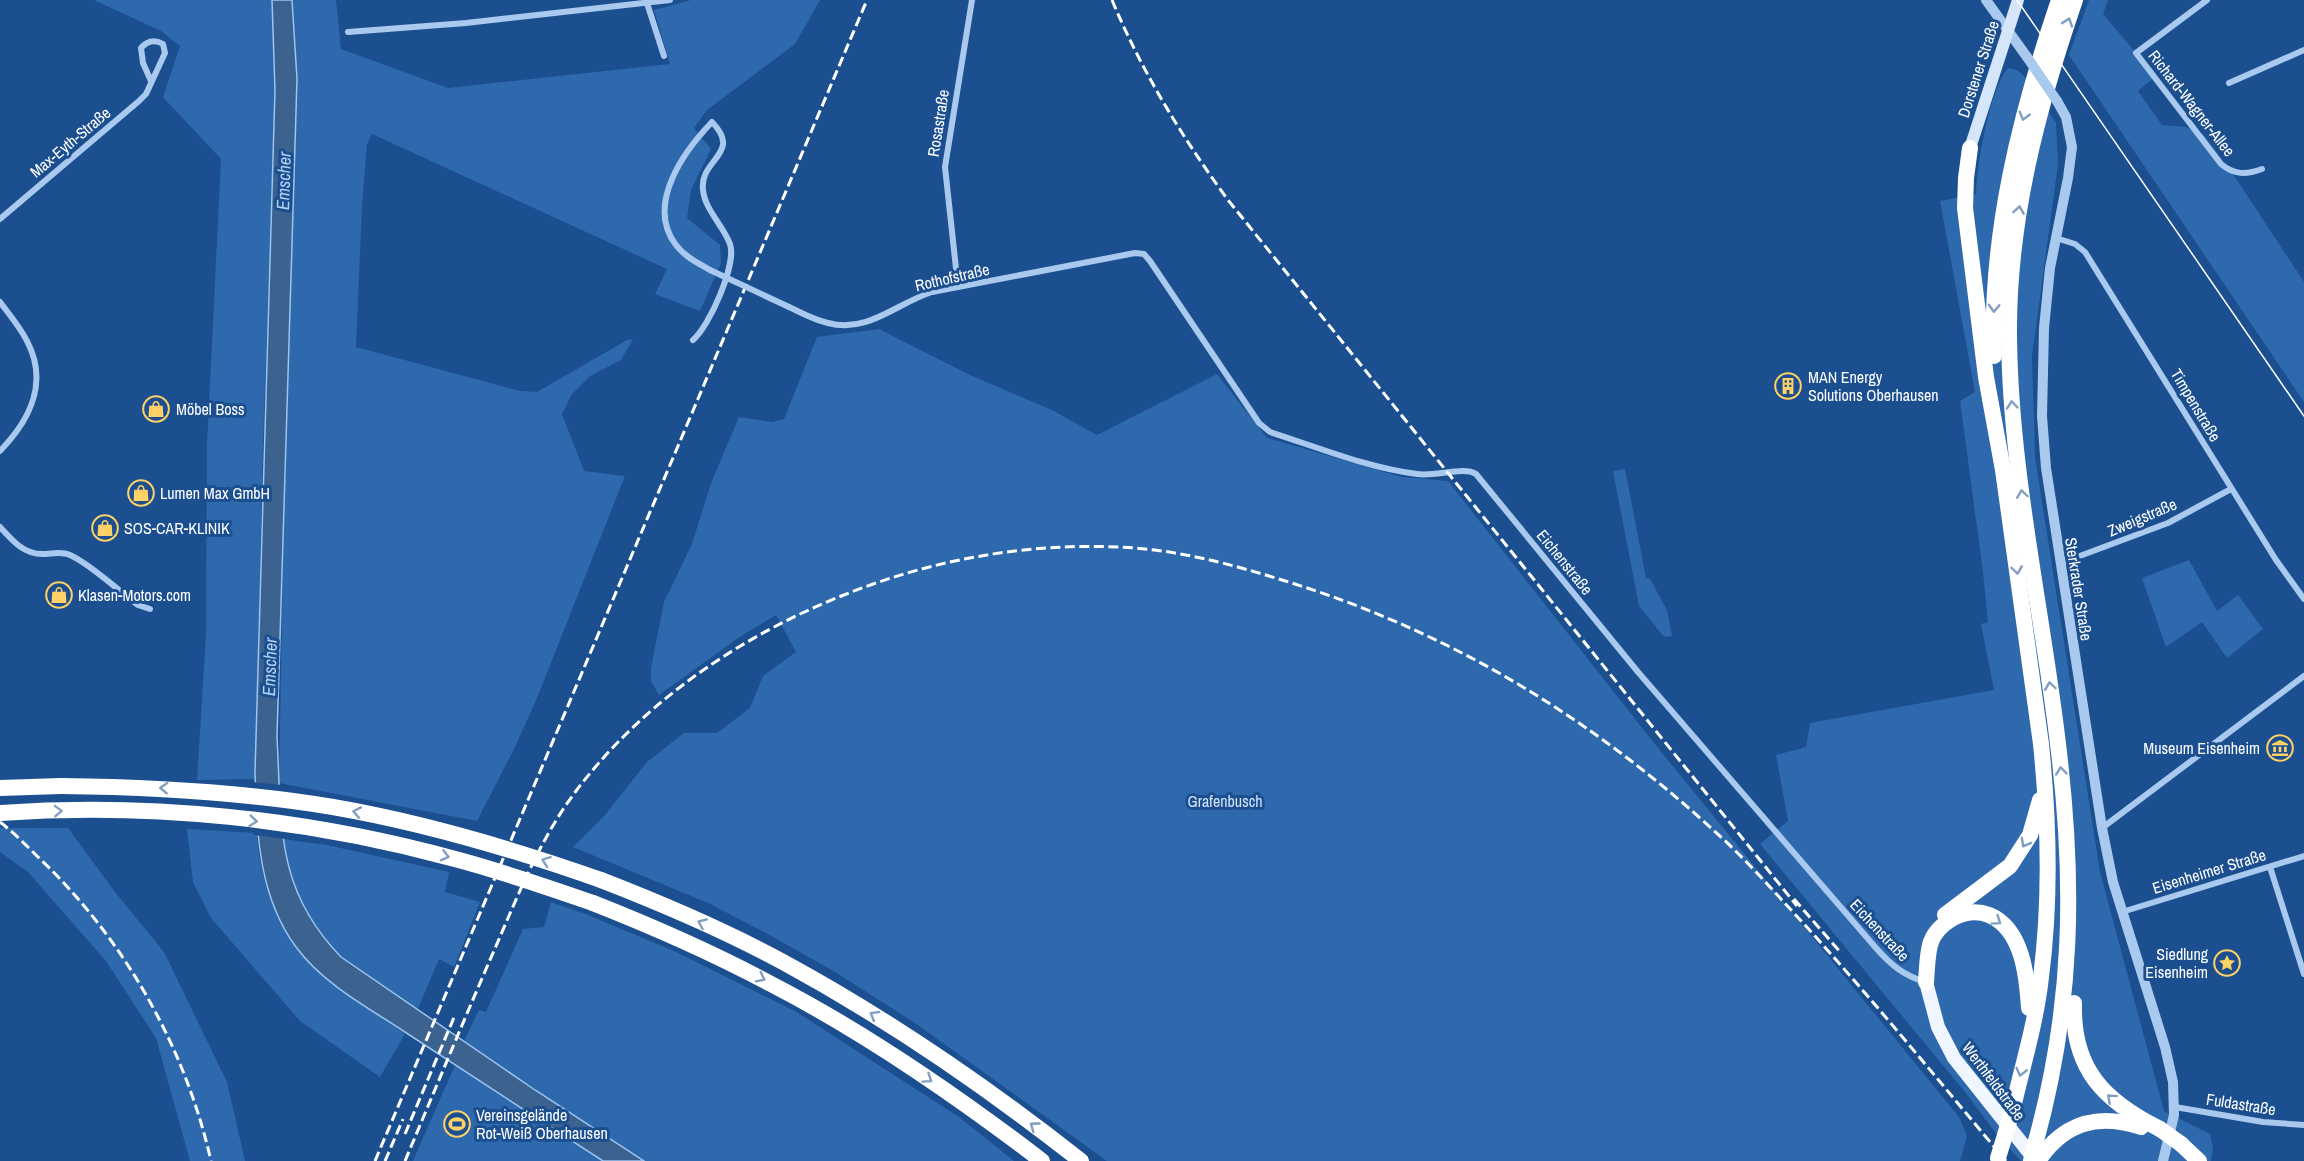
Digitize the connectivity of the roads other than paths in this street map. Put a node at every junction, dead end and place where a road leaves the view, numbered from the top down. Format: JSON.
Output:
{"nodes":[{"id":1,"x":670,"y":0,"type":"edge"},
{"id":2,"x":972,"y":0,"type":"edge"},
{"id":3,"x":1986,"y":0,"type":"edge"},
{"id":4,"x":2018,"y":0,"type":"edge"},
{"id":5,"x":2059,"y":0,"type":"edge"},
{"id":6,"x":2075,"y":0,"type":"edge"},
{"id":7,"x":2207,"y":0,"type":"edge"},
{"id":8,"x":646,"y":2,"type":"edge"},
{"id":9,"x":2008,"y":30,"type":"junction"},
{"id":10,"x":348,"y":32,"type":"dead end"},
{"id":11,"x":2304,"y":50,"type":"edge"},
{"id":12,"x":664,"y":56,"type":"dead end"},
{"id":13,"x":151,"y":81,"type":"junction"},
{"id":14,"x":2229,"y":83,"type":"dead end"},
{"id":15,"x":1970,"y":148,"type":"joint"},
{"id":16,"x":2262,"y":169,"type":"dead end"},
{"id":17,"x":0,"y":219,"type":"edge"},
{"id":18,"x":2056,"y":238,"type":"junction"},
{"id":19,"x":1144,"y":254,"type":"joint"},
{"id":20,"x":958,"y":287,"type":"junction"},
{"id":21,"x":0,"y":302,"type":"edge"},
{"id":22,"x":693,"y":340,"type":"dead end"},
{"id":23,"x":0,"y":451,"type":"edge"},
{"id":24,"x":2003,"y":470,"type":"junction"},
{"id":25,"x":2231,"y":489,"type":"junction"},
{"id":26,"x":0,"y":527,"type":"edge"},
{"id":27,"x":2061,"y":563,"type":"junction"},
{"id":28,"x":2304,"y":599,"type":"edge"},
{"id":29,"x":150,"y":609,"type":"dead end"},
{"id":30,"x":2304,"y":676,"type":"edge"},
{"id":31,"x":0,"y":788,"type":"edge"},
{"id":32,"x":2045,"y":789,"type":"junction"},
{"id":33,"x":0,"y":813,"type":"edge"},
{"id":34,"x":2102,"y":828,"type":"junction"},
{"id":35,"x":2304,"y":856,"type":"edge"},
{"id":36,"x":2270,"y":867,"type":"junction"},
{"id":37,"x":2122,"y":912,"type":"junction"},
{"id":38,"x":2069,"y":914,"type":"junction"},
{"id":39,"x":2304,"y":974,"type":"edge"},
{"id":40,"x":1926,"y":982,"type":"junction"},
{"id":41,"x":2030,"y":1032,"type":"junction"},
{"id":42,"x":2175,"y":1107,"type":"junction"},
{"id":43,"x":2304,"y":1125,"type":"edge"},
{"id":44,"x":2159,"y":1132,"type":"junction"},
{"id":45,"x":2179,"y":1146,"type":"junction"},
{"id":46,"x":2037,"y":1155,"type":"edge"},
{"id":47,"x":1998,"y":1159,"type":"edge"},
{"id":48,"x":1042,"y":1161,"type":"edge"},
{"id":49,"x":1081,"y":1161,"type":"edge"},
{"id":50,"x":2163,"y":1161,"type":"edge"},
{"id":51,"x":2192,"y":1161,"type":"edge"},
{"id":52,"x":2199,"y":1161,"type":"edge"}],
"edges":[{"from":1,"to":8,"type":"street"},
{"from":2,"to":20,"type":"street","name":"Rosastraße"},
{"from":3,"to":9,"type":"street","name":"Sterkrader Straße"},
{"from":4,"to":9,"type":"main road","name":"Dorstener Straße"},
{"from":5,"to":24,"type":"highway","one_way":true},
{"from":38,"to":6,"type":"highway","one_way":true},
{"from":7,"to":16,"type":"street","name":"Richard-Wagner-Allee"},
{"from":8,"to":10,"type":"street"},
{"from":8,"to":12,"type":"street"},
{"from":9,"to":15,"type":"main road","name":"Dorstener Straße"},
{"from":9,"to":18,"type":"street","name":"Sterkrader Straße","bridge":true},
{"from":11,"to":14,"type":"street"},
{"from":13,"to":13,"type":"street","name":"Max-Eyth-Straße"},
{"from":13,"to":17,"type":"street","name":"Max-Eyth-Straße"},
{"from":15,"to":24,"type":"highway"},
{"from":18,"to":25,"type":"street","name":"Timpenstraße"},
{"from":18,"to":27,"type":"street","name":"Sterkrader Straße"},
{"from":19,"to":20,"type":"street","name":"Rothofstraße"},
{"from":19,"to":40,"type":"street","name":"Eichenstraße"},
{"from":20,"to":22,"type":"street","name":"Rothofstraße","bridge":true},
{"from":21,"to":23,"type":"street"},
{"from":24,"to":32,"type":"highway","one_way":true},
{"from":25,"to":27,"type":"street","name":"Zweigstraße"},
{"from":25,"to":28,"type":"street","name":"Timpenstraße"},
{"from":26,"to":29,"type":"street"},
{"from":27,"to":34,"type":"street","name":"Sterkrader Straße"},
{"from":30,"to":34,"type":"street"},
{"from":49,"to":31,"type":"highway","one_way":true,"bridge":true},
{"from":32,"to":40,"type":"highway","one_way":true},
{"from":32,"to":41,"type":"highway"},
{"from":33,"to":48,"type":"highway","one_way":true,"bridge":true},
{"from":34,"to":37,"type":"street","name":"Sterkrader Straße"},
{"from":35,"to":36,"type":"street","name":"Eisenheimer Straße"},
{"from":36,"to":37,"type":"street","name":"Eisenheimer Straße"},
{"from":36,"to":39,"type":"street"},
{"from":37,"to":42,"type":"street","name":"Sterkrader Straße"},
{"from":44,"to":38,"type":"highway","one_way":true},
{"from":38,"to":46,"type":"highway"},
{"from":40,"to":41,"type":"highway","one_way":true},
{"from":40,"to":46,"type":"main road","name":"Werthfeldstraße"},
{"from":41,"to":47,"type":"highway","one_way":true,"bridge":true},
{"from":42,"to":43,"type":"street","name":"Fuldastraße"},
{"from":42,"to":50,"type":"street","name":"Sterkrader Straße"},
{"from":44,"to":45,"type":"highway"},
{"from":44,"to":46,"type":"highway"},
{"from":45,"to":51,"type":"highway"},
{"from":45,"to":52,"type":"highway"}]}
